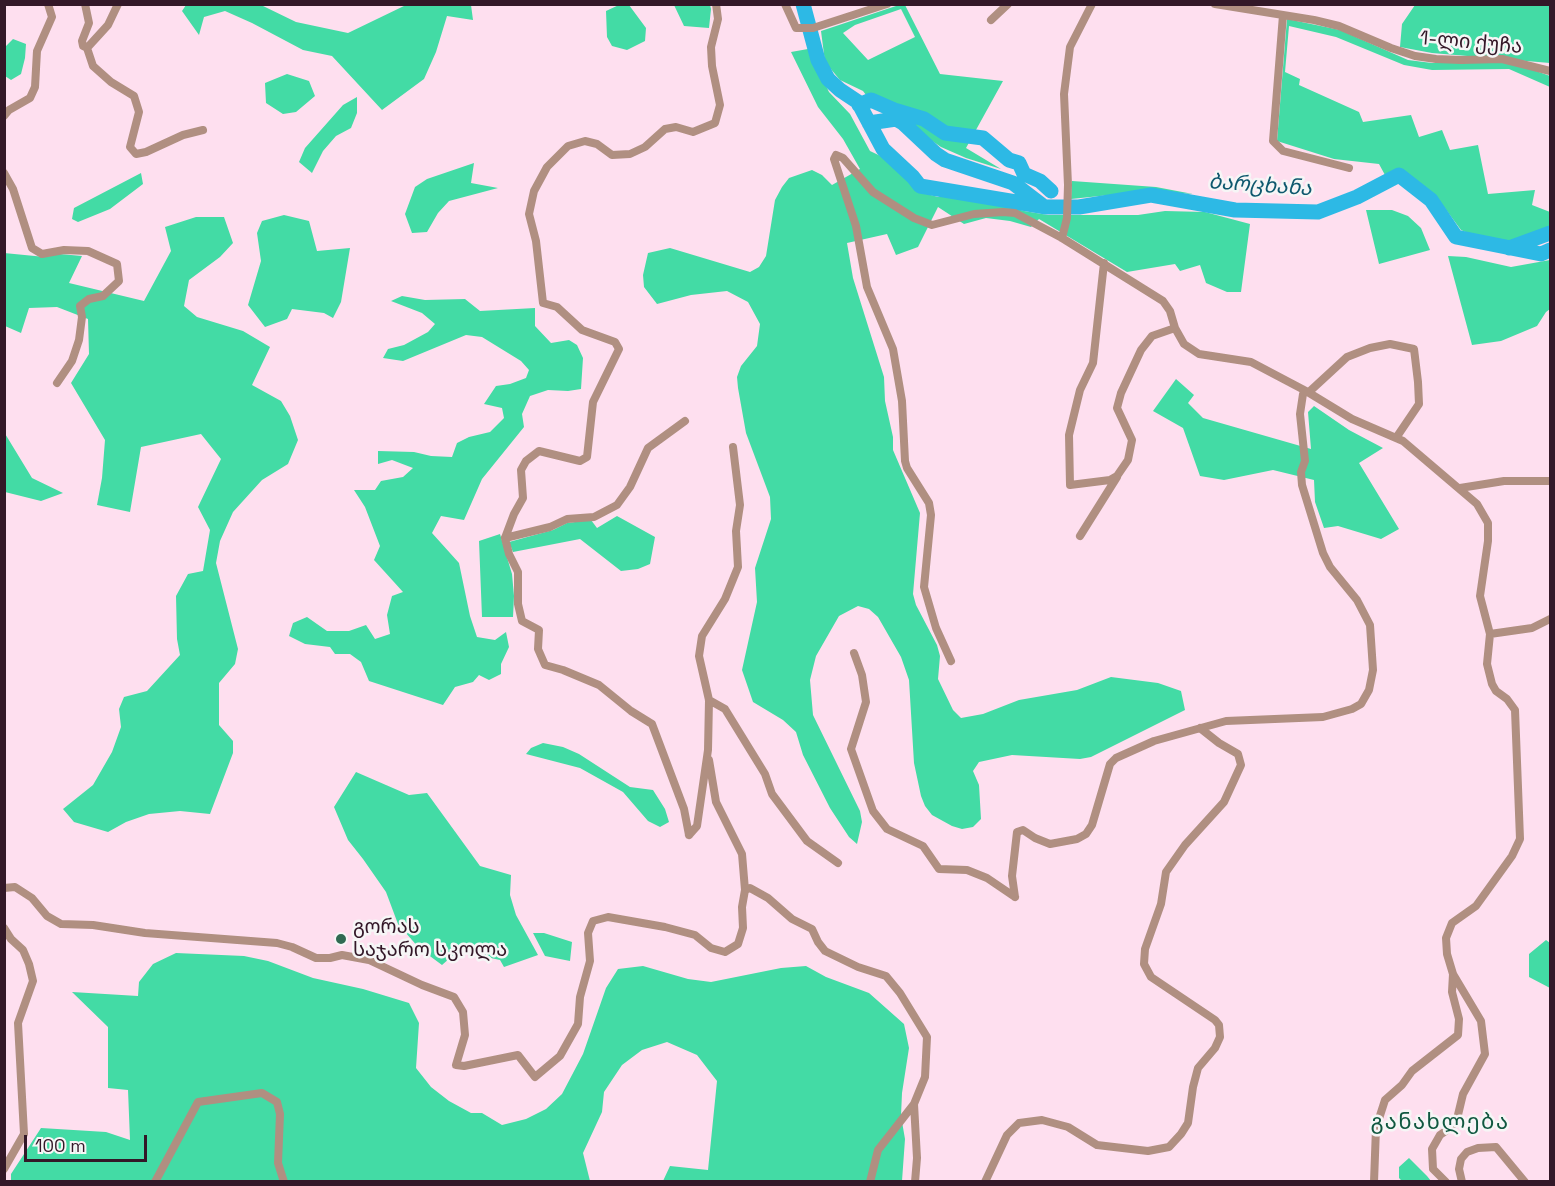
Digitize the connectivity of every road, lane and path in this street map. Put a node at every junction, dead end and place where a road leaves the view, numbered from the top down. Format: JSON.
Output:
{"nodes":[{"id":1,"x":48,"y":4,"type":"edge"},
{"id":2,"x":85,"y":4,"type":"edge"},
{"id":3,"x":118,"y":4,"type":"edge"},
{"id":4,"x":716,"y":4,"type":"edge"},
{"id":5,"x":785,"y":4,"type":"edge"},
{"id":6,"x":887,"y":4,"type":"edge"},
{"id":7,"x":1008,"y":4,"type":"edge"},
{"id":8,"x":1092,"y":4,"type":"edge"},
{"id":9,"x":1215,"y":4,"type":"edge"},
{"id":10,"x":1283,"y":15,"type":"junction"},
{"id":11,"x":991,"y":20,"type":"dead end"},
{"id":12,"x":87,"y":48,"type":"junction"},
{"id":13,"x":1551,"y":71,"type":"edge"},
{"id":14,"x":4,"y":116,"type":"edge"},
{"id":15,"x":203,"y":130,"type":"dead end"},
{"id":16,"x":1349,"y":168,"type":"dead end"},
{"id":17,"x":4,"y":173,"type":"edge"},
{"id":18,"x":1062,"y":238,"type":"junction"},
{"id":19,"x":1104,"y":263,"type":"junction"},
{"id":20,"x":1175,"y":328,"type":"junction"},
{"id":21,"x":57,"y":383,"type":"dead end"},
{"id":22,"x":1308,"y":391,"type":"junction"},
{"id":23,"x":685,"y":421,"type":"dead end"},
{"id":24,"x":1396,"y":438,"type":"junction"},
{"id":25,"x":733,"y":447,"type":"dead end"},
{"id":26,"x":1117,"y":476,"type":"junction"},
{"id":27,"x":1551,"y":481,"type":"edge"},
{"id":28,"x":1460,"y":488,"type":"junction"},
{"id":29,"x":1080,"y":536,"type":"dead end"},
{"id":30,"x":505,"y":538,"type":"junction"},
{"id":31,"x":1551,"y":619,"type":"edge"},
{"id":32,"x":1490,"y":634,"type":"junction"},
{"id":33,"x":854,"y":653,"type":"dead end"},
{"id":34,"x":951,"y":661,"type":"dead end"},
{"id":35,"x":708,"y":700,"type":"junction"},
{"id":36,"x":1200,"y":728,"type":"junction"},
{"id":37,"x":708,"y":750,"type":"junction"},
{"id":38,"x":838,"y":863,"type":"dead end"},
{"id":39,"x":4,"y":888,"type":"edge"},
{"id":40,"x":745,"y":890,"type":"junction"},
{"id":41,"x":4,"y":928,"type":"edge"},
{"id":42,"x":1453,"y":974,"type":"junction"},
{"id":43,"x":914,"y":1104,"type":"junction"},
{"id":44,"x":4,"y":1170,"type":"edge"},
{"id":45,"x":155,"y":1182,"type":"edge"},
{"id":46,"x":284,"y":1182,"type":"edge"},
{"id":47,"x":870,"y":1182,"type":"edge"},
{"id":48,"x":915,"y":1182,"type":"edge"},
{"id":49,"x":985,"y":1182,"type":"edge"},
{"id":50,"x":1374,"y":1182,"type":"edge"},
{"id":51,"x":1446,"y":1182,"type":"edge"},
{"id":52,"x":1462,"y":1182,"type":"edge"},
{"id":53,"x":1525,"y":1182,"type":"edge"}],
"edges":[{"from":1,"to":14,"type":"street"},
{"from":2,"to":12,"type":"street"},
{"from":3,"to":12,"type":"street"},
{"from":4,"to":30,"type":"street"},
{"from":5,"to":6,"type":"street"},
{"from":7,"to":11,"type":"street"},
{"from":8,"to":18,"type":"street"},
{"from":9,"to":10,"type":"street","name":"1-ლი ქუჩა"},
{"from":10,"to":13,"type":"street","name":"1-ლი ქუჩა"},
{"from":10,"to":16,"type":"street"},
{"from":12,"to":15,"type":"street"},
{"from":17,"to":21,"type":"street"},
{"from":18,"to":19,"type":"street"},
{"from":18,"to":34,"type":"street"},
{"from":19,"to":20,"type":"street"},
{"from":19,"to":26,"type":"street"},
{"from":20,"to":22,"type":"street"},
{"from":20,"to":26,"type":"street"},
{"from":22,"to":24,"type":"street"},
{"from":22,"to":24,"type":"street"},
{"from":22,"to":36,"type":"street"},
{"from":23,"to":30,"type":"street"},
{"from":24,"to":28,"type":"street"},
{"from":25,"to":35,"type":"street"},
{"from":26,"to":29,"type":"street"},
{"from":27,"to":28,"type":"street"},
{"from":28,"to":32,"type":"street"},
{"from":30,"to":37,"type":"street"},
{"from":31,"to":32,"type":"street"},
{"from":32,"to":42,"type":"street"},
{"from":33,"to":36,"type":"street"},
{"from":35,"to":37,"type":"street"},
{"from":35,"to":38,"type":"street"},
{"from":36,"to":49,"type":"street"},
{"from":37,"to":40,"type":"street"},
{"from":39,"to":40,"type":"street"},
{"from":40,"to":43,"type":"street"},
{"from":41,"to":44,"type":"street"},
{"from":42,"to":50,"type":"street"},
{"from":42,"to":51,"type":"street"},
{"from":43,"to":47,"type":"street"},
{"from":43,"to":48,"type":"street"},
{"from":45,"to":46,"type":"street"},
{"from":52,"to":53,"type":"street"}]}
